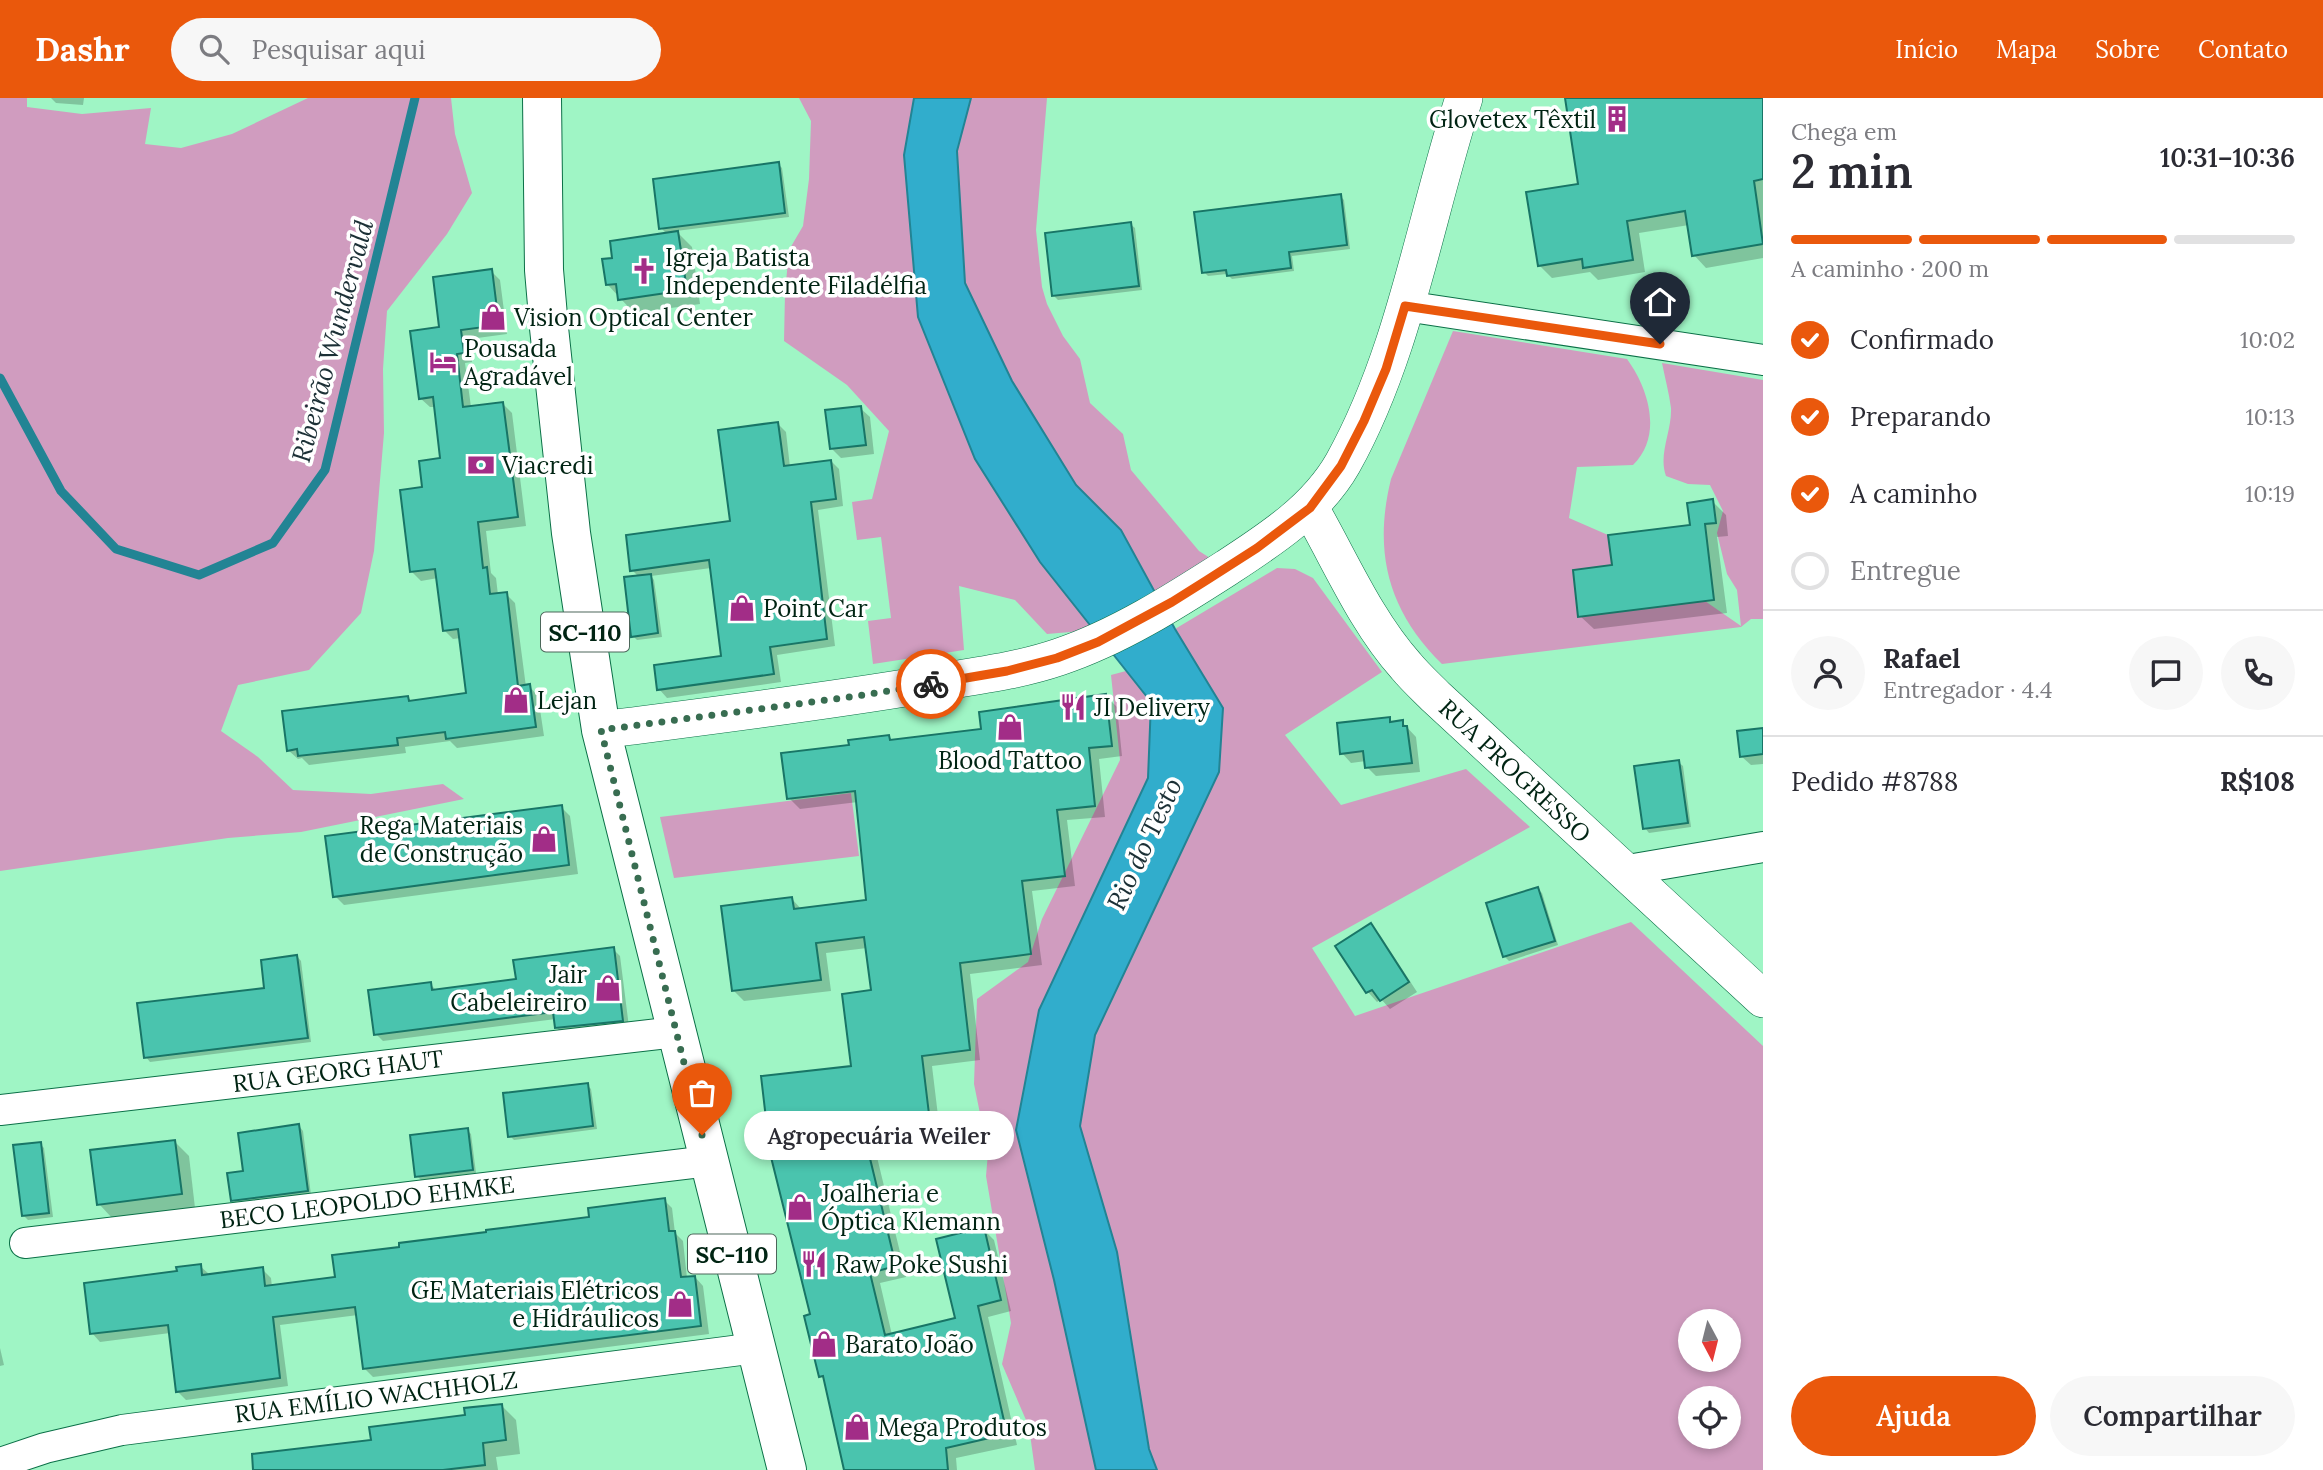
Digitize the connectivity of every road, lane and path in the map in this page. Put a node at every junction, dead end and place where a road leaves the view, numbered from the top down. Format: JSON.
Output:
{"nodes":[{"id":1,"x":541,"y":98,"type":"edge"},
{"id":2,"x":1464,"y":98,"type":"edge"},
{"id":3,"x":1405,"y":306,"type":"junction"},
{"id":4,"x":1763,"y":360,"type":"edge"},
{"id":5,"x":1310,"y":508,"type":"junction"},
{"id":6,"x":601,"y":730,"type":"junction"},
{"id":7,"x":1763,"y":847,"type":"edge"},
{"id":8,"x":1622,"y":871,"type":"junction"},
{"id":9,"x":1760,"y":993,"type":"edge"},
{"id":10,"x":676,"y":1032,"type":"junction"},
{"id":11,"x":0,"y":1110,"type":"edge"},
{"id":12,"x":709,"y":1161,"type":"junction"},
{"id":13,"x":25,"y":1243,"type":"dead end"},
{"id":14,"x":756,"y":1348,"type":"junction"},
{"id":15,"x":0,"y":1464,"type":"edge"},
{"id":16,"x":787,"y":1470,"type":"edge"}],
"edges":[{"from":1,"to":6,"type":"main road","number":"SC-110"},
{"from":2,"to":3,"type":"street"},
{"from":3,"to":4,"type":"street"},
{"from":3,"to":5,"type":"street"},
{"from":5,"to":6,"type":"street"},
{"from":5,"to":8,"type":"street","name":"RUA PROGRESSO"},
{"from":6,"to":10,"type":"main road","number":"SC-110"},
{"from":7,"to":8,"type":"street"},
{"from":8,"to":9,"type":"street","name":"RUA PROGRESSO"},
{"from":10,"to":11,"type":"street","name":"RUA GEORG HAUT"},
{"from":10,"to":12,"type":"main road","number":"SC-110"},
{"from":12,"to":13,"type":"street","name":"BECO LEOPOLDO EHMKE"},
{"from":12,"to":14,"type":"main road","number":"SC-110"},
{"from":14,"to":15,"type":"street","name":"RUA EMÍLIO WACHHOLZ"},
{"from":14,"to":16,"type":"main road","number":"SC-110"}]}
